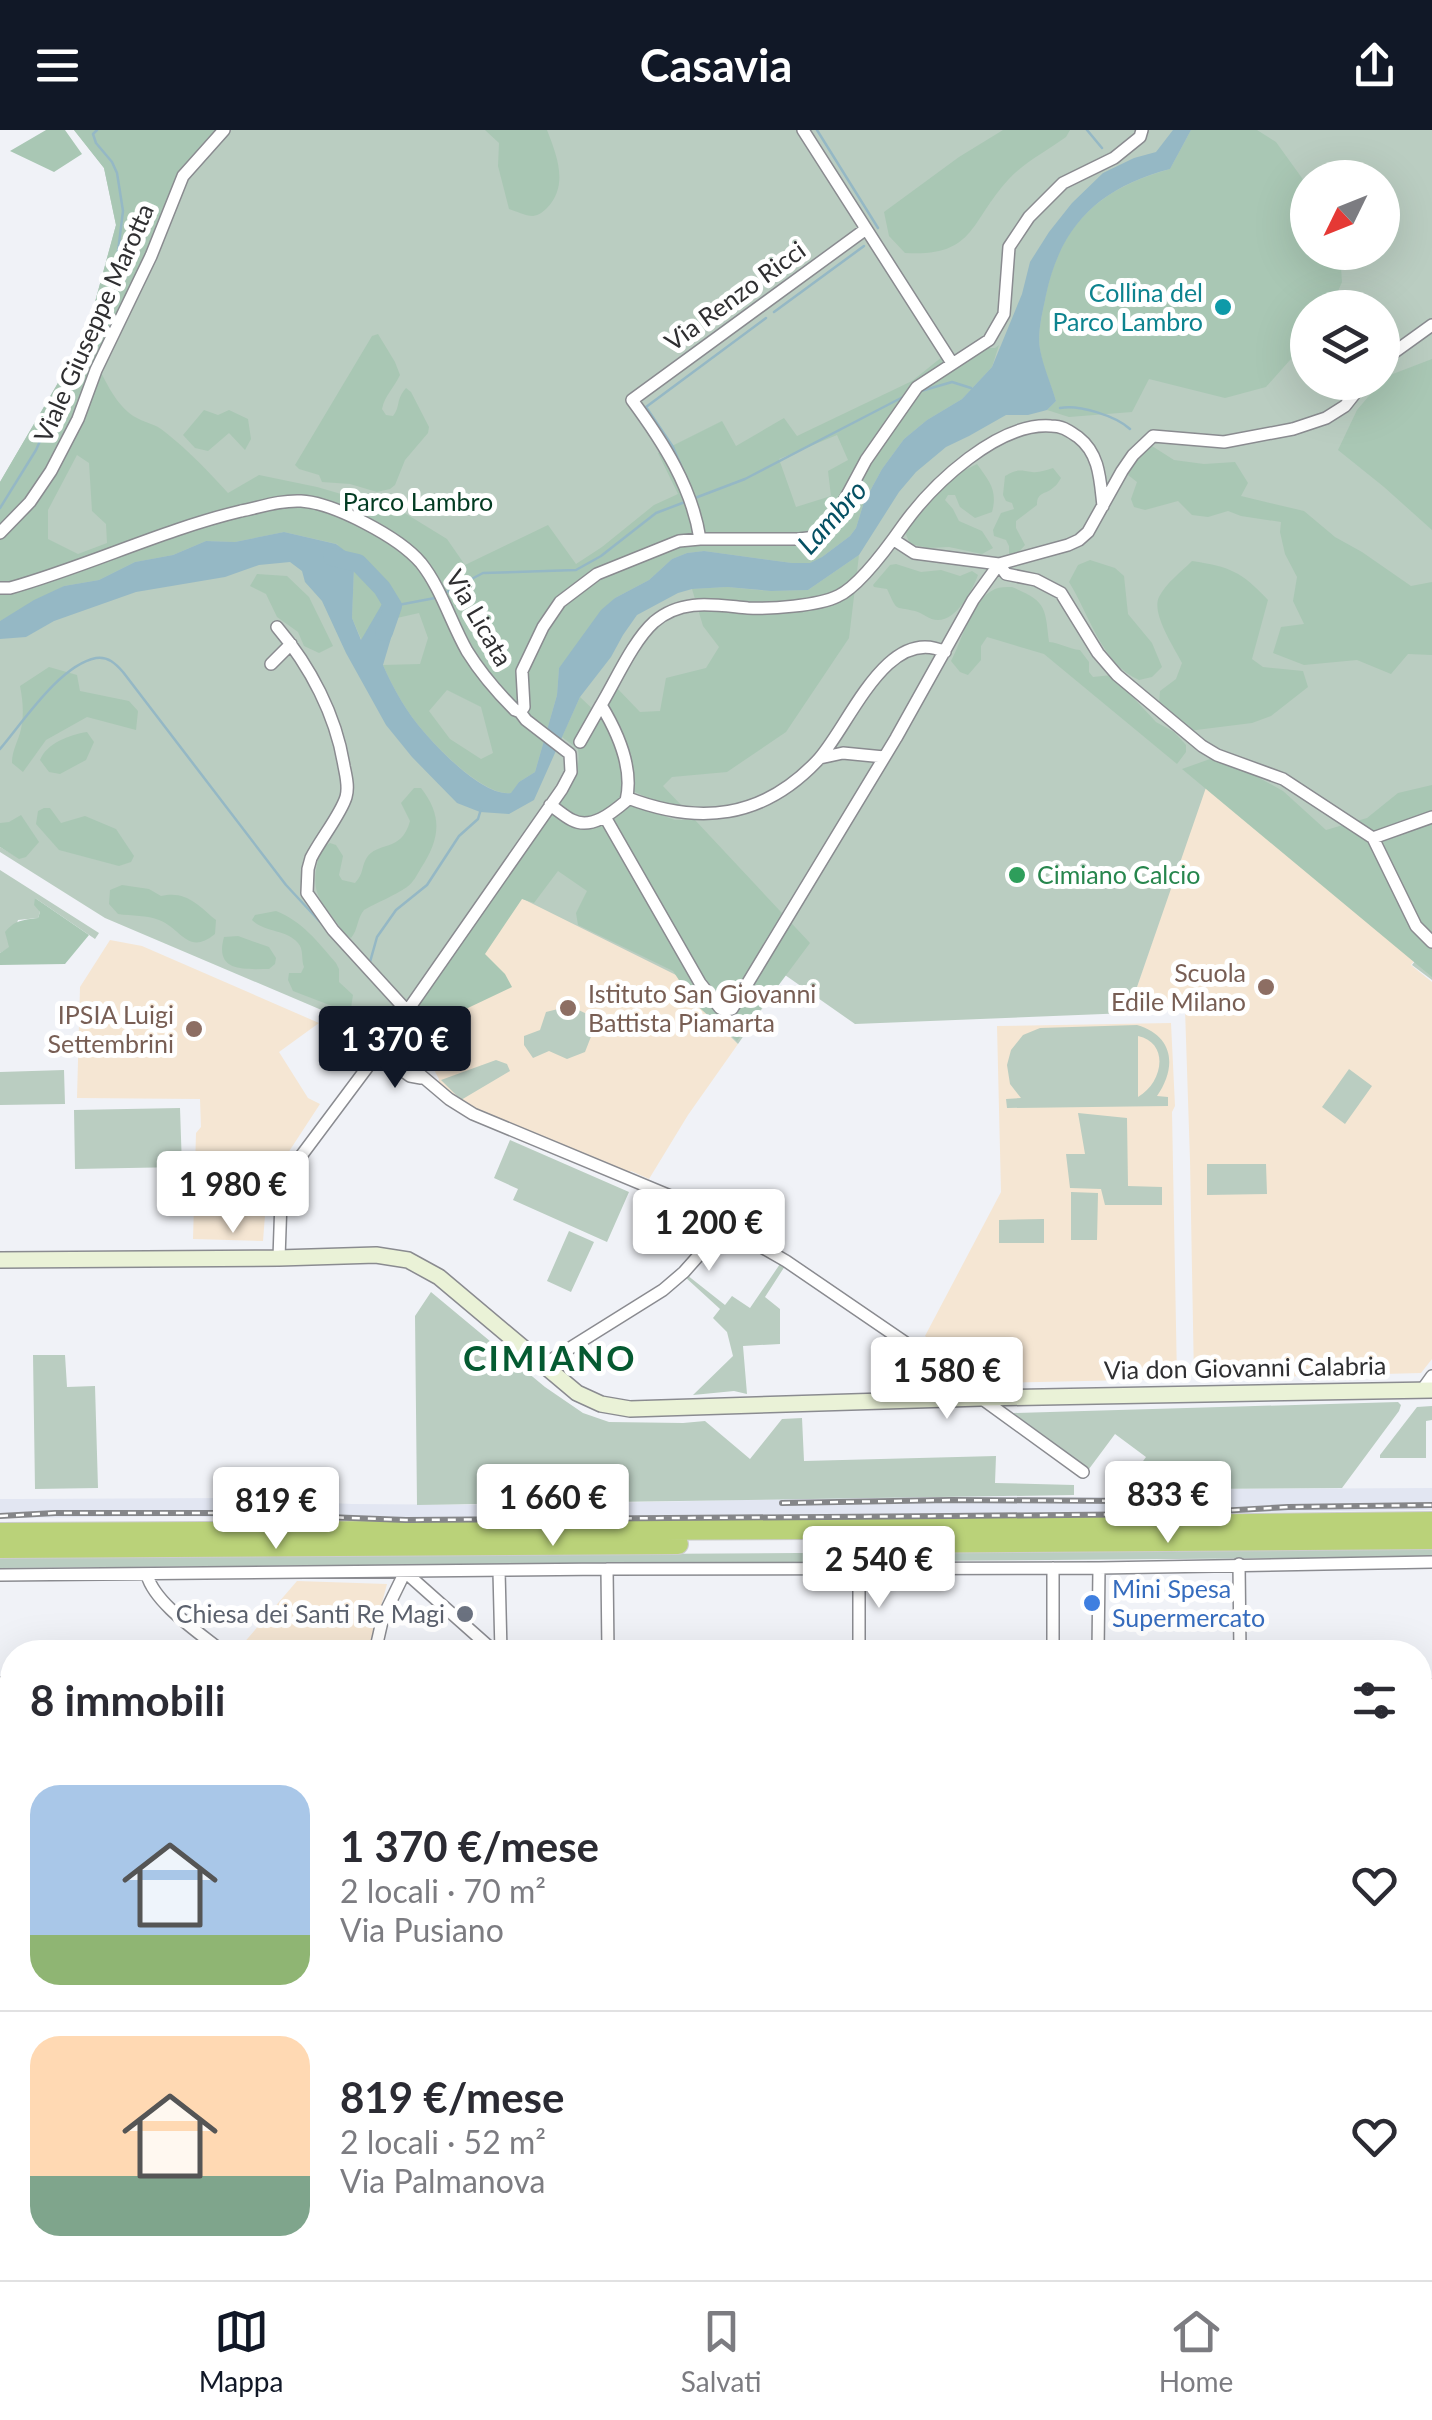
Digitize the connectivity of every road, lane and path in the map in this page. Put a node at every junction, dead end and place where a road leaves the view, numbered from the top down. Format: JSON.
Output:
{"nodes":[{"id":1,"x":224,"y":130,"type":"edge"},
{"id":2,"x":803,"y":130,"type":"edge"},
{"id":3,"x":1142,"y":130,"type":"edge"},
{"id":4,"x":866,"y":229,"type":"junction"},
{"id":5,"x":1432,"y":326,"type":"edge"},
{"id":6,"x":1400,"y":340,"type":"edge"},
{"id":7,"x":952,"y":363,"type":"junction"},
{"id":8,"x":1350,"y":400,"type":"edge"},
{"id":9,"x":1103,"y":506,"type":"junction"},
{"id":10,"x":0,"y":533,"type":"edge"},
{"id":11,"x":700,"y":539,"type":"junction"},
{"id":12,"x":894,"y":540,"type":"junction"},
{"id":13,"x":999,"y":564,"type":"junction"},
{"id":14,"x":0,"y":588,"type":"edge"},
{"id":15,"x":277,"y":627,"type":"dead end"},
{"id":16,"x":291,"y":644,"type":"junction"},
{"id":17,"x":945,"y":652,"type":"junction"},
{"id":18,"x":271,"y":664,"type":"dead end"},
{"id":19,"x":602,"y":706,"type":"junction"},
{"id":20,"x":520,"y":712,"type":"junction"},
{"id":21,"x":580,"y":742,"type":"dead end"},
{"id":22,"x":820,"y":758,"type":"junction"},
{"id":23,"x":884,"y":758,"type":"junction"},
{"id":24,"x":628,"y":798,"type":"junction"},
{"id":25,"x":550,"y":806,"type":"junction"},
{"id":26,"x":605,"y":817,"type":"junction"},
{"id":27,"x":1432,"y":817,"type":"edge"},
{"id":28,"x":1372,"y":838,"type":"junction"},
{"id":29,"x":1432,"y":942,"type":"edge"},
{"id":30,"x":406,"y":1011,"type":"junction"},
{"id":31,"x":378,"y":1053,"type":"junction"},
{"id":32,"x":725,"y":1226,"type":"junction"},
{"id":33,"x":280,"y":1258,"type":"junction"},
{"id":34,"x":0,"y":1260,"type":"edge"},
{"id":35,"x":542,"y":1365,"type":"junction"},
{"id":36,"x":1429,"y":1385,"type":"edge"},
{"id":37,"x":981,"y":1398,"type":"junction"},
{"id":38,"x":911,"y":1400,"type":"junction"},
{"id":39,"x":1083,"y":1472,"type":"dead end"},
{"id":40,"x":1432,"y":1522,"type":"edge"},
{"id":41,"x":0,"y":1533,"type":"edge"},
{"id":42,"x":1432,"y":1540,"type":"edge"},
{"id":43,"x":0,"y":1548,"type":"edge"},
{"id":44,"x":1432,"y":1562,"type":"edge"},
{"id":45,"x":1239,"y":1564,"type":"junction"},
{"id":46,"x":859,"y":1568,"type":"junction"},
{"id":47,"x":1053,"y":1568,"type":"junction"},
{"id":48,"x":1099,"y":1568,"type":"junction"},
{"id":49,"x":607,"y":1569,"type":"junction"},
{"id":50,"x":499,"y":1570,"type":"junction"},
{"id":51,"x":405,"y":1572,"type":"junction"},
{"id":52,"x":0,"y":1575,"type":"edge"},
{"id":53,"x":148,"y":1575,"type":"junction"},
{"id":54,"x":209,"y":1640,"type":"edge"},
{"id":55,"x":378,"y":1640,"type":"edge"},
{"id":56,"x":484,"y":1640,"type":"edge"},
{"id":57,"x":498,"y":1640,"type":"edge"},
{"id":58,"x":608,"y":1640,"type":"edge"},
{"id":59,"x":859,"y":1640,"type":"edge"},
{"id":60,"x":1053,"y":1640,"type":"edge"},
{"id":61,"x":1098,"y":1640,"type":"edge"},
{"id":62,"x":1240,"y":1640,"type":"edge"}],
"edges":[{"from":1,"to":10,"type":"street","name":"Viale Giuseppe Marotta"},
{"from":2,"to":4,"type":"street"},
{"from":3,"to":7,"type":"street"},
{"from":4,"to":7,"type":"street"},
{"from":4,"to":11,"type":"street","name":"Via Renzo Ricci"},
{"from":5,"to":6,"type":"street"},
{"from":7,"to":11,"type":"street"},
{"from":8,"to":9,"type":"street"},
{"from":9,"to":12,"type":"street"},
{"from":9,"to":13,"type":"street"},
{"from":11,"to":20,"type":"street"},
{"from":12,"to":13,"type":"street"},
{"from":12,"to":19,"type":"street"},
{"from":13,"to":17,"type":"street"},
{"from":13,"to":28,"type":"street"},
{"from":14,"to":20,"type":"street","name":"Via Licata"},
{"from":15,"to":16,"type":"street"},
{"from":16,"to":18,"type":"street"},
{"from":16,"to":30,"type":"street"},
{"from":17,"to":22,"type":"street"},
{"from":17,"to":23,"type":"street"},
{"from":19,"to":21,"type":"street"},
{"from":19,"to":24,"type":"street"},
{"from":20,"to":25,"type":"street","name":"Via Licata"},
{"from":22,"to":23,"type":"street"},
{"from":22,"to":24,"type":"street"},
{"from":23,"to":26,"type":"street"},
{"from":24,"to":26,"type":"street"},
{"from":25,"to":26,"type":"street"},
{"from":25,"to":30,"type":"street","name":"Via Licata"},
{"from":27,"to":28,"type":"street"},
{"from":28,"to":29,"type":"street"},
{"from":30,"to":31,"type":"street","name":"Via Licata"},
{"from":31,"to":32,"type":"street"},
{"from":31,"to":33,"type":"street","name":"Via Licata"},
{"from":32,"to":35,"type":"street"},
{"from":32,"to":38,"type":"street"},
{"from":33,"to":34,"type":"street","name":"Via don Giovanni Calabria"},
{"from":33,"to":35,"type":"street","name":"Via don Giovanni Calabria"},
{"from":35,"to":38,"type":"street","name":"Via don Giovanni Calabria"},
{"from":36,"to":37,"type":"street","name":"Via don Giovanni Calabria"},
{"from":37,"to":38,"type":"street","name":"Via don Giovanni Calabria"},
{"from":37,"to":39,"type":"street"},
{"from":40,"to":41,"type":"highway"},
{"from":42,"to":43,"type":"highway"},
{"from":44,"to":45,"type":"street"},
{"from":45,"to":48,"type":"street"},
{"from":45,"to":62,"type":"street"},
{"from":46,"to":47,"type":"street"},
{"from":46,"to":49,"type":"street"},
{"from":46,"to":59,"type":"street"},
{"from":47,"to":48,"type":"street"},
{"from":47,"to":60,"type":"street"},
{"from":48,"to":61,"type":"street"},
{"from":49,"to":50,"type":"street"},
{"from":49,"to":58,"type":"street"},
{"from":50,"to":51,"type":"street"},
{"from":50,"to":57,"type":"street"},
{"from":51,"to":53,"type":"street"},
{"from":51,"to":55,"type":"street"},
{"from":51,"to":56,"type":"street"},
{"from":52,"to":53,"type":"street"},
{"from":53,"to":54,"type":"street"}]}
